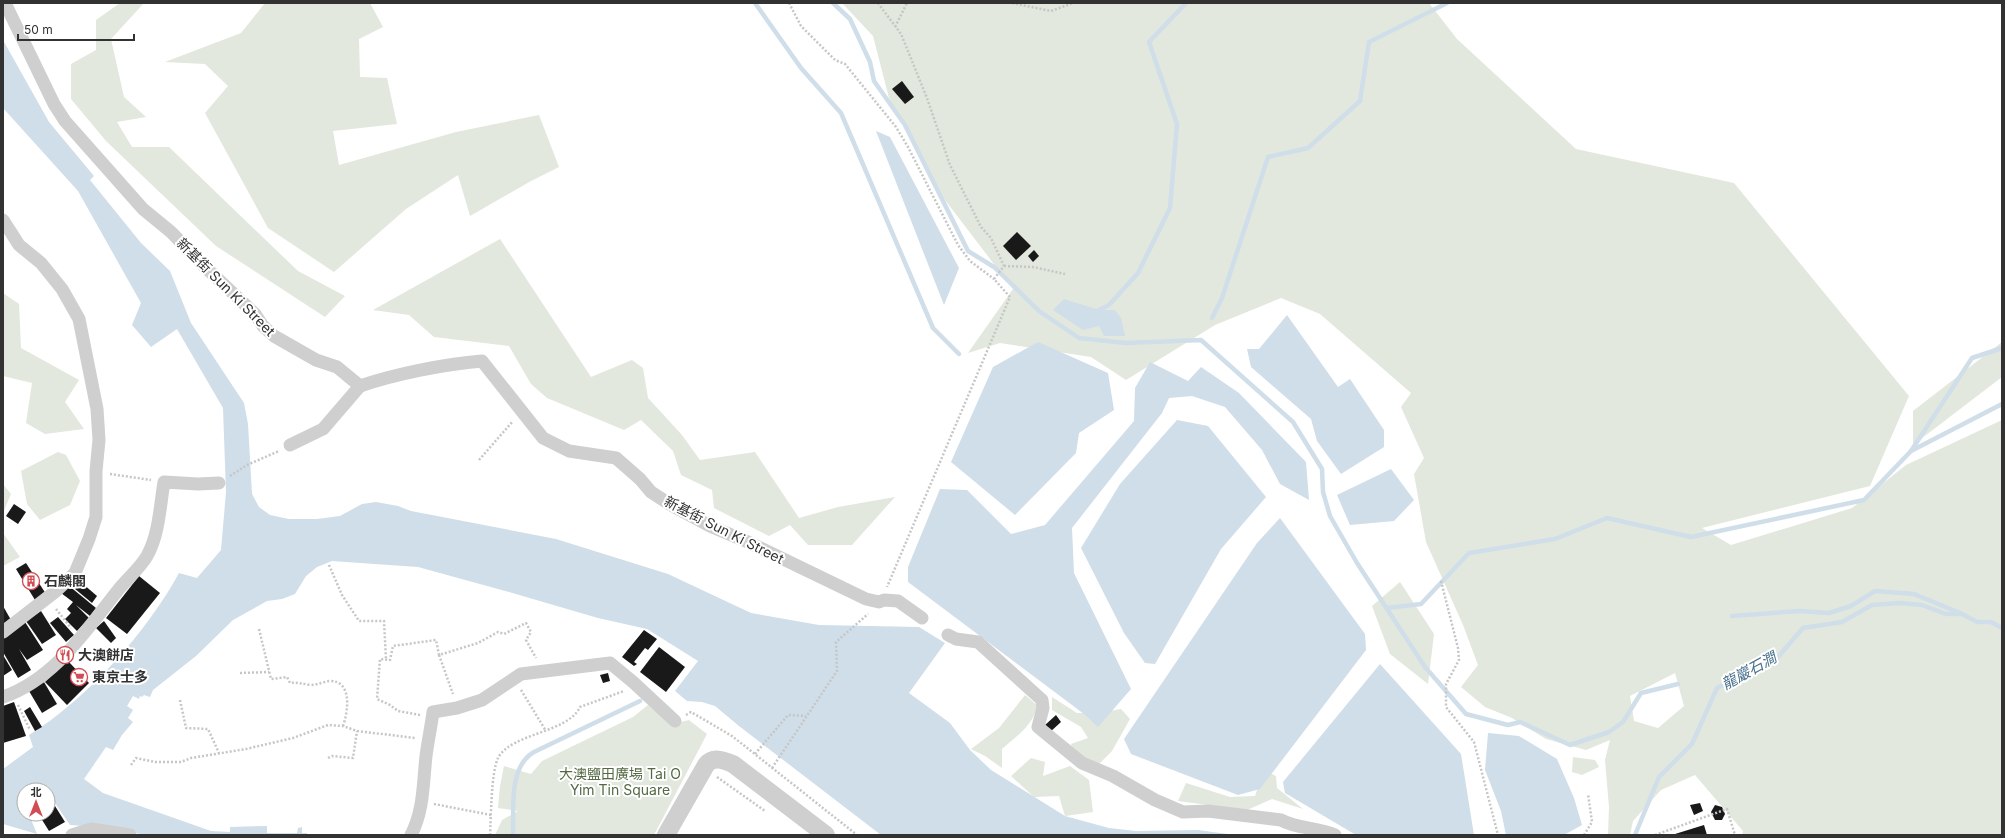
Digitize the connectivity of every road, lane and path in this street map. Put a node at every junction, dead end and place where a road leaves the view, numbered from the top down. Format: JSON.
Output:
{"nodes":[{"id":1,"x":4,"y":3,"type":"edge"},
{"id":2,"x":789,"y":3,"type":"edge"},
{"id":3,"x":878,"y":3,"type":"edge"},
{"id":4,"x":907,"y":3,"type":"edge"},
{"id":5,"x":1012,"y":3,"type":"edge"},
{"id":6,"x":1073,"y":3,"type":"edge"},
{"id":7,"x":895,"y":27,"type":"junction"},
{"id":8,"x":3,"y":220,"type":"edge"},
{"id":9,"x":1004,"y":266,"type":"junction"},
{"id":10,"x":1065,"y":274,"type":"dead end"},
{"id":11,"x":994,"y":278,"type":"junction"},
{"id":12,"x":360,"y":386,"type":"junction"},
{"id":13,"x":522,"y":412,"type":"junction"},
{"id":14,"x":290,"y":445,"type":"joint"},
{"id":15,"x":479,"y":460,"type":"dead end"},
{"id":16,"x":96,"y":471,"type":"junction"},
{"id":17,"x":164,"y":482,"type":"junction"},
{"id":18,"x":219,"y":484,"type":"joint"},
{"id":19,"x":329,"y":565,"type":"dead end"},
{"id":20,"x":1441,"y":581,"type":"dead end"},
{"id":21,"x":48,"y":598,"type":"junction"},
{"id":22,"x":884,"y":600,"type":"junction"},
{"id":23,"x":922,"y":618,"type":"dead end"},
{"id":24,"x":259,"y":629,"type":"dead end"},
{"id":25,"x":3,"y":632,"type":"edge"},
{"id":26,"x":948,"y":635,"type":"dead end"},
{"id":27,"x":79,"y":638,"type":"junction"},
{"id":28,"x":440,"y":655,"type":"junction"},
{"id":29,"x":386,"y":659,"type":"junction"},
{"id":30,"x":268,"y":672,"type":"junction"},
{"id":31,"x":540,"y":672,"type":"junction"},
{"id":32,"x":240,"y":673,"type":"dead end"},
{"id":33,"x":514,"y":679,"type":"junction"},
{"id":34,"x":638,"y":686,"type":"junction"},
{"id":35,"x":3,"y":697,"type":"edge"},
{"id":36,"x":180,"y":700,"type":"dead end"},
{"id":37,"x":457,"y":708,"type":"junction"},
{"id":38,"x":433,"y":712,"type":"junction"},
{"id":39,"x":806,"y":716,"type":"junction"},
{"id":40,"x":675,"y":721,"type":"joint"},
{"id":41,"x":343,"y":726,"type":"junction"},
{"id":42,"x":357,"y":731,"type":"junction"},
{"id":43,"x":546,"y":731,"type":"junction"},
{"id":44,"x":429,"y":740,"type":"junction"},
{"id":45,"x":218,"y":753,"type":"junction"},
{"id":46,"x":755,"y":754,"type":"junction"},
{"id":47,"x":328,"y":758,"type":"dead end"},
{"id":48,"x":132,"y":765,"type":"dead end"},
{"id":49,"x":772,"y":768,"type":"junction"},
{"id":50,"x":714,"y":775,"type":"dead end"},
{"id":51,"x":1588,"y":794,"type":"dead end"},
{"id":52,"x":422,"y":802,"type":"junction"},
{"id":53,"x":766,"y":812,"type":"dead end"},
{"id":54,"x":491,"y":815,"type":"junction"},
{"id":55,"x":125,"y":834,"type":"edge"},
{"id":56,"x":1661,"y":834,"type":"edge"},
{"id":57,"x":72,"y":835,"type":"edge"},
{"id":58,"x":411,"y":835,"type":"edge"},
{"id":59,"x":490,"y":835,"type":"edge"},
{"id":60,"x":666,"y":835,"type":"edge"},
{"id":61,"x":826,"y":835,"type":"edge"},
{"id":62,"x":857,"y":835,"type":"edge"},
{"id":63,"x":1335,"y":835,"type":"edge"},
{"id":64,"x":1498,"y":835,"type":"edge"},
{"id":65,"x":1584,"y":835,"type":"edge"},
{"id":66,"x":1655,"y":835,"type":"edge"},
{"id":67,"x":1736,"y":835,"type":"edge"}],
"edges":[{"from":1,"to":12,"type":"street","name":"新基街 Sun Ki Street"},
{"from":2,"to":11,"type":"path"},
{"from":3,"to":7,"type":"path"},
{"from":4,"to":7,"type":"path"},
{"from":5,"to":6,"type":"path"},
{"from":7,"to":9,"type":"path"},
{"from":8,"to":16,"type":"street"},
{"from":9,"to":10,"type":"path"},
{"from":9,"to":11,"type":"path"},
{"from":11,"to":22,"type":"path"},
{"from":12,"to":13,"type":"street","name":"新基街 Sun Ki Street"},
{"from":12,"to":14,"type":"street"},
{"from":13,"to":15,"type":"path"},
{"from":13,"to":22,"type":"street","name":"新基街 Sun Ki Street"},
{"from":14,"to":18,"type":"path"},
{"from":16,"to":17,"type":"path"},
{"from":16,"to":21,"type":"street"},
{"from":17,"to":18,"type":"street"},
{"from":17,"to":27,"type":"street"},
{"from":19,"to":29,"type":"path"},
{"from":20,"to":64,"type":"path"},
{"from":21,"to":25,"type":"street"},
{"from":21,"to":27,"type":"path"},
{"from":22,"to":23,"type":"street","name":"新基街 Sun Ki Street"},
{"from":22,"to":39,"type":"path"},
{"from":24,"to":30,"type":"path"},
{"from":26,"to":63,"type":"street"},
{"from":27,"to":35,"type":"street"},
{"from":28,"to":29,"type":"path"},
{"from":28,"to":31,"type":"path"},
{"from":28,"to":37,"type":"path"},
{"from":29,"to":38,"type":"path"},
{"from":30,"to":32,"type":"path"},
{"from":30,"to":41,"type":"path"},
{"from":31,"to":33,"type":"street"},
{"from":31,"to":34,"type":"street"},
{"from":33,"to":37,"type":"street"},
{"from":33,"to":43,"type":"path"},
{"from":34,"to":40,"type":"street"},
{"from":34,"to":43,"type":"path"},
{"from":36,"to":45,"type":"path"},
{"from":37,"to":38,"type":"street"},
{"from":38,"to":44,"type":"street"},
{"from":39,"to":46,"type":"path"},
{"from":39,"to":49,"type":"path"},
{"from":40,"to":46,"type":"path"},
{"from":41,"to":42,"type":"path"},
{"from":41,"to":45,"type":"path"},
{"from":42,"to":44,"type":"path"},
{"from":42,"to":47,"type":"path"},
{"from":43,"to":54,"type":"path"},
{"from":44,"to":52,"type":"street"},
{"from":45,"to":48,"type":"path"},
{"from":46,"to":49,"type":"path"},
{"from":49,"to":62,"type":"path"},
{"from":50,"to":53,"type":"path"},
{"from":51,"to":65,"type":"path"},
{"from":52,"to":54,"type":"path"},
{"from":52,"to":58,"type":"street"},
{"from":54,"to":59,"type":"path"},
{"from":55,"to":57,"type":"street"},
{"from":56,"to":66,"type":"path"},
{"from":56,"to":67,"type":"path"},
{"from":60,"to":61,"type":"street"}]}
